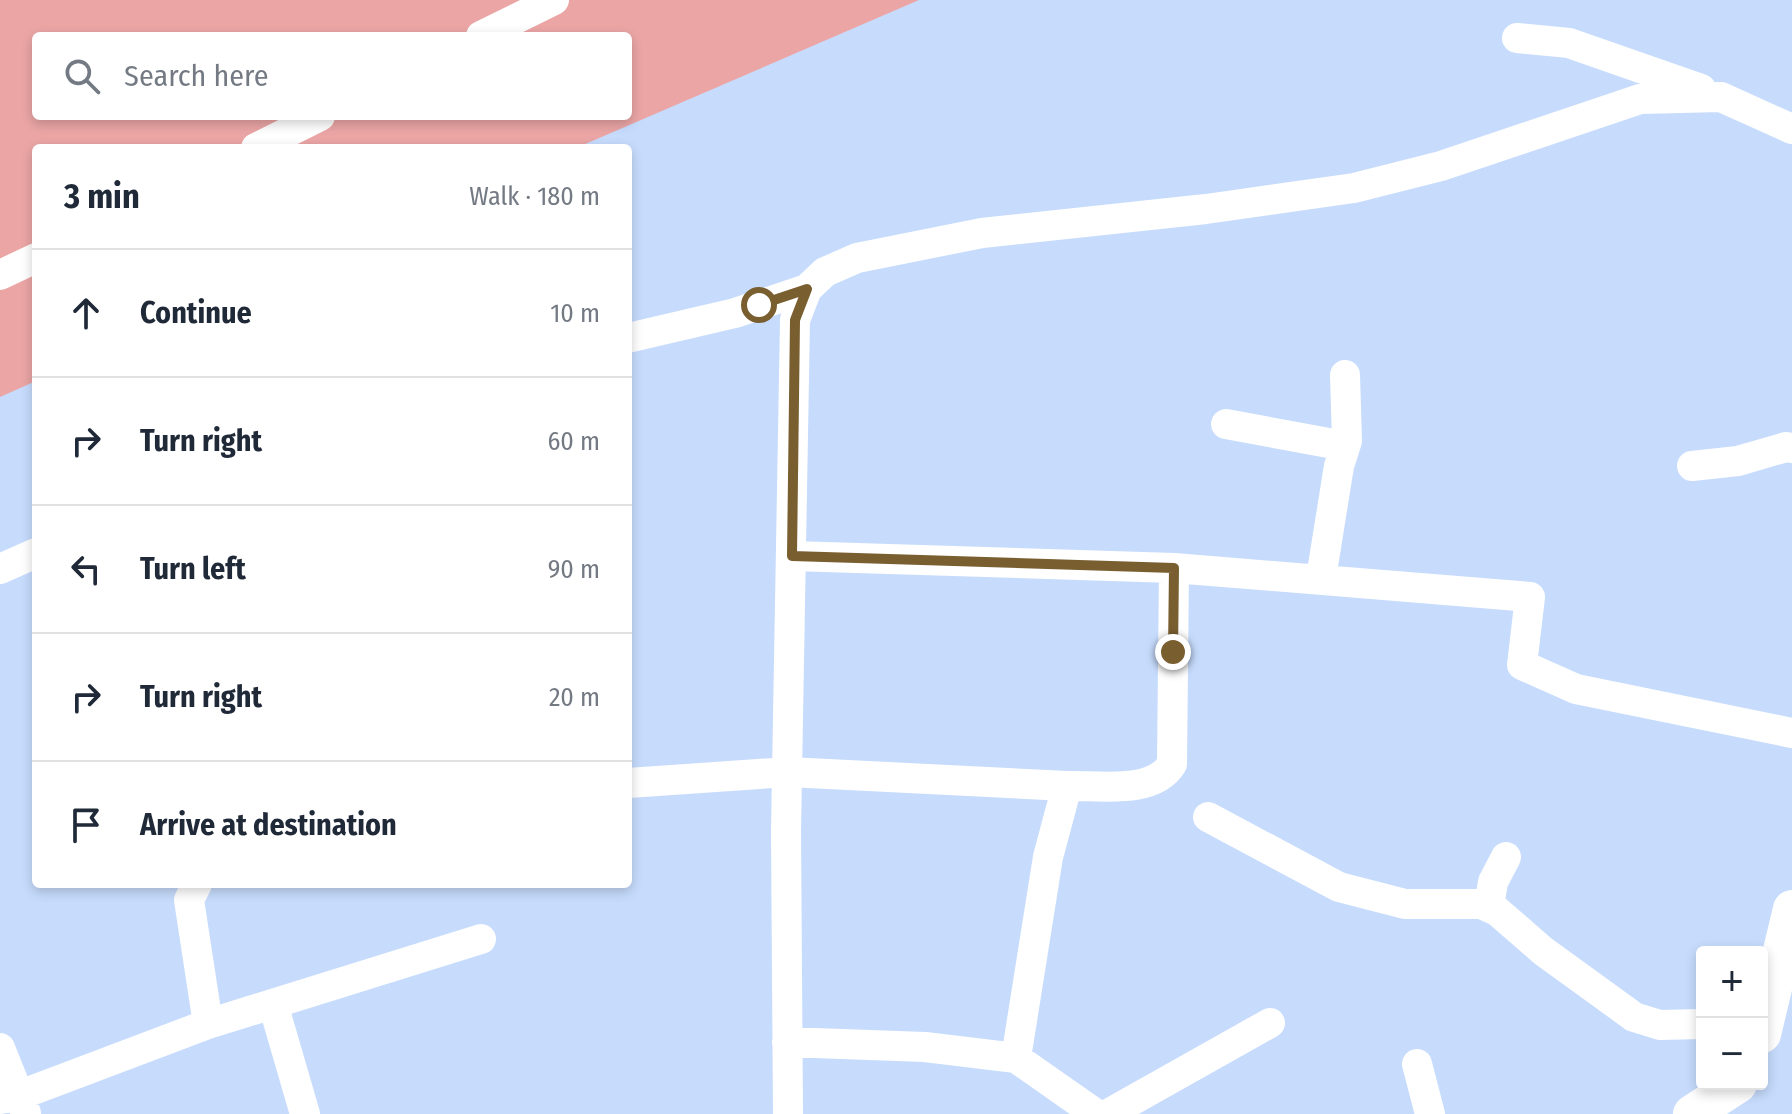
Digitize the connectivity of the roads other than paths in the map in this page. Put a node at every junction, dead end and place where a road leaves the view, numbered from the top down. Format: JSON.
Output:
{"nodes":[{"id":1,"x":554,"y":0,"type":"edge"},
{"id":2,"x":489,"y":32,"type":"edge"},
{"id":3,"x":1517,"y":38,"type":"dead end"},
{"id":4,"x":1721,"y":97,"type":"junction"},
{"id":5,"x":312,"y":120,"type":"edge"},
{"id":6,"x":1792,"y":129,"type":"edge"},
{"id":7,"x":264,"y":144,"type":"edge"},
{"id":8,"x":32,"y":260,"type":"edge"},
{"id":9,"x":0,"y":275,"type":"edge"},
{"id":10,"x":807,"y":289,"type":"junction"},
{"id":11,"x":632,"y":337,"type":"edge"},
{"id":12,"x":1345,"y":375,"type":"dead end"},
{"id":13,"x":1226,"y":424,"type":"dead end"},
{"id":14,"x":1345,"y":446,"type":"junction"},
{"id":15,"x":1792,"y":448,"type":"edge"},
{"id":16,"x":1692,"y":466,"type":"dead end"},
{"id":17,"x":32,"y":555,"type":"edge"},
{"id":18,"x":792,"y":556,"type":"junction"},
{"id":19,"x":1174,"y":568,"type":"junction"},
{"id":20,"x":0,"y":569,"type":"edge"},
{"id":21,"x":1321,"y":578,"type":"junction"},
{"id":22,"x":1792,"y":733,"type":"edge"},
{"id":23,"x":788,"y":772,"type":"junction"},
{"id":24,"x":632,"y":783,"type":"edge"},
{"id":25,"x":1067,"y":786,"type":"junction"},
{"id":26,"x":1208,"y":817,"type":"dead end"},
{"id":27,"x":1506,"y":857,"type":"dead end"},
{"id":28,"x":195,"y":888,"type":"edge"},
{"id":29,"x":1489,"y":907,"type":"junction"},
{"id":30,"x":1792,"y":909,"type":"edge"},
{"id":31,"x":481,"y":939,"type":"dead end"},
{"id":32,"x":1768,"y":1002,"type":"edge"},
{"id":33,"x":273,"y":1004,"type":"junction"},
{"id":34,"x":1270,"y":1023,"type":"dead end"},
{"id":35,"x":208,"y":1024,"type":"junction"},
{"id":36,"x":1696,"y":1024,"type":"edge"},
{"id":37,"x":787,"y":1042,"type":"junction"},
{"id":38,"x":0,"y":1048,"type":"edge"},
{"id":39,"x":1016,"y":1058,"type":"junction"},
{"id":40,"x":1417,"y":1064,"type":"dead end"},
{"id":41,"x":1729,"y":1090,"type":"edge"},
{"id":42,"x":16,"y":1103,"type":"edge"},
{"id":43,"x":305,"y":1114,"type":"edge"},
{"id":44,"x":788,"y":1114,"type":"edge"},
{"id":45,"x":1096,"y":1114,"type":"edge"},
{"id":46,"x":1108,"y":1114,"type":"edge"},
{"id":47,"x":1430,"y":1114,"type":"edge"},
{"id":48,"x":1692,"y":1114,"type":"edge"}],
"edges":[{"from":1,"to":2,"type":"street"},
{"from":3,"to":4,"type":"street"},
{"from":4,"to":6,"type":"street"},
{"from":4,"to":10,"type":"street"},
{"from":5,"to":7,"type":"street"},
{"from":8,"to":9,"type":"street"},
{"from":10,"to":11,"type":"street"},
{"from":10,"to":18,"type":"street"},
{"from":12,"to":14,"type":"street"},
{"from":13,"to":14,"type":"street"},
{"from":14,"to":21,"type":"street"},
{"from":15,"to":16,"type":"street"},
{"from":17,"to":20,"type":"street"},
{"from":18,"to":19,"type":"street"},
{"from":18,"to":23,"type":"street"},
{"from":19,"to":21,"type":"street"},
{"from":19,"to":25,"type":"street"},
{"from":21,"to":22,"type":"street"},
{"from":23,"to":24,"type":"street"},
{"from":23,"to":25,"type":"street"},
{"from":23,"to":37,"type":"street"},
{"from":25,"to":39,"type":"street"},
{"from":26,"to":29,"type":"street"},
{"from":27,"to":29,"type":"street"},
{"from":28,"to":35,"type":"street"},
{"from":29,"to":36,"type":"street"},
{"from":30,"to":32,"type":"street"},
{"from":31,"to":33,"type":"street"},
{"from":33,"to":35,"type":"street"},
{"from":33,"to":43,"type":"street"},
{"from":34,"to":46,"type":"street"},
{"from":35,"to":42,"type":"street"},
{"from":37,"to":39,"type":"street"},
{"from":37,"to":44,"type":"street"},
{"from":38,"to":42,"type":"street"},
{"from":39,"to":45,"type":"street"},
{"from":40,"to":47,"type":"street"},
{"from":41,"to":48,"type":"street"}]}
